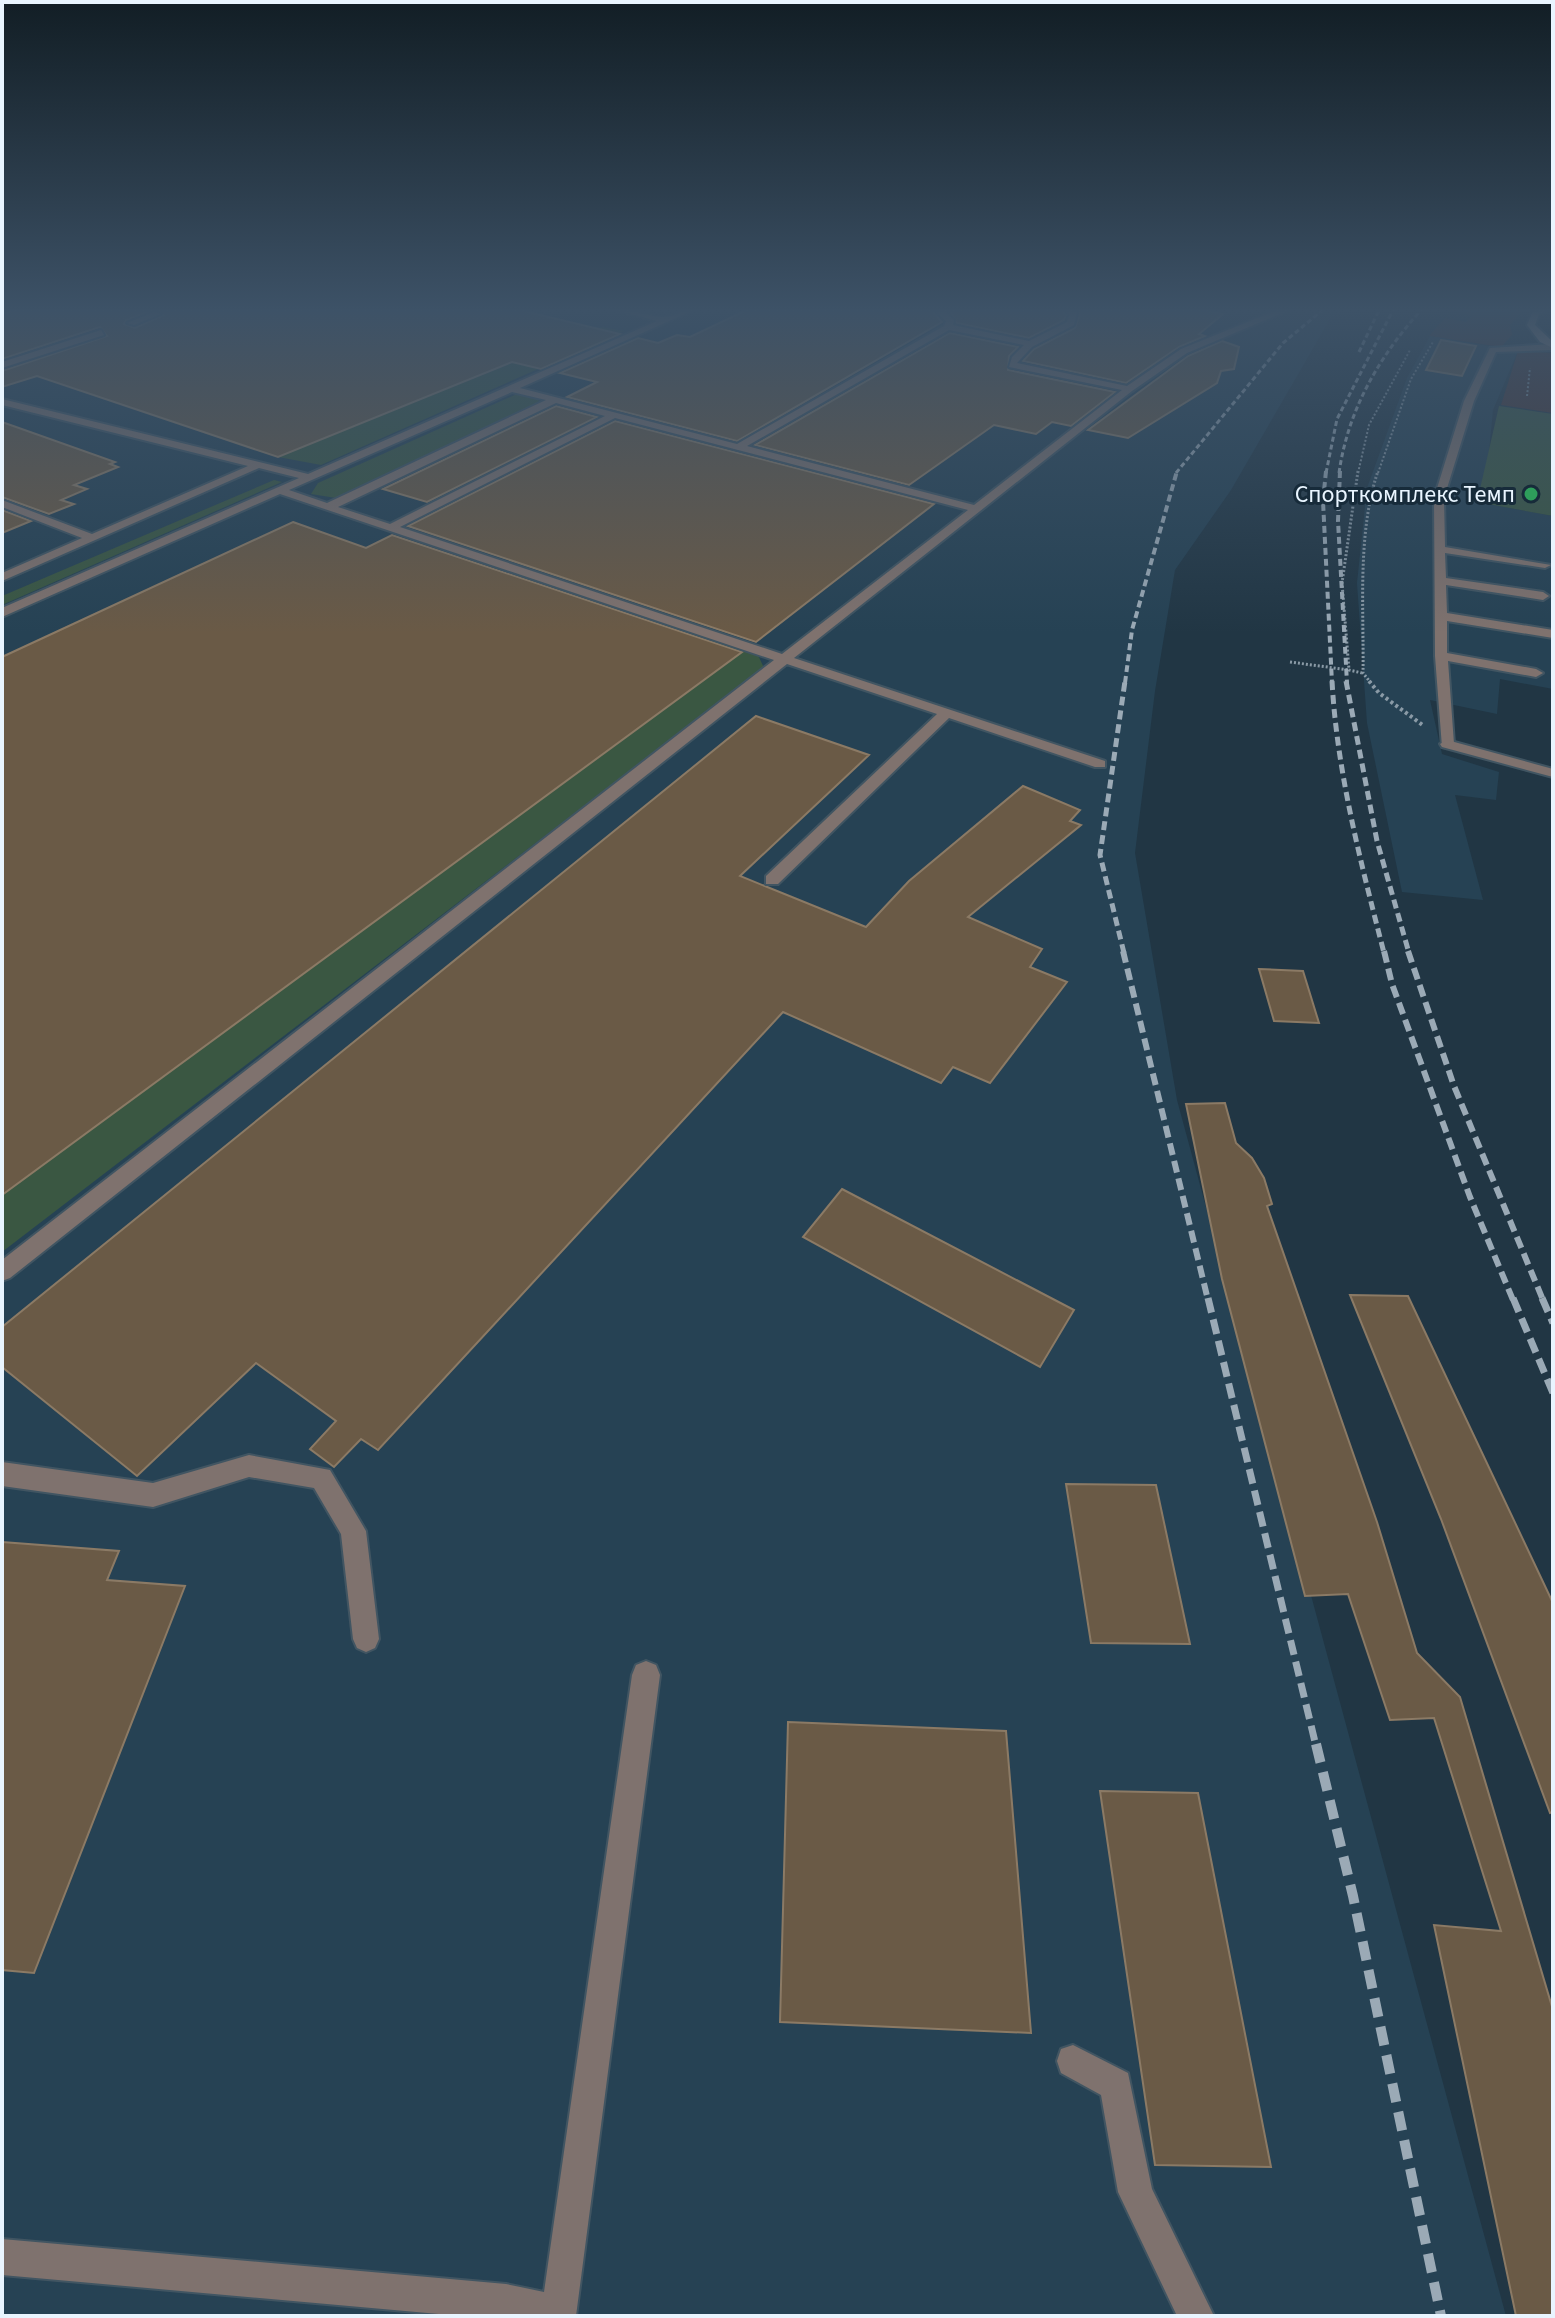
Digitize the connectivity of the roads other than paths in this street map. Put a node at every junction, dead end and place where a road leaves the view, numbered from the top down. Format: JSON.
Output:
{"nodes":[{"id":1,"x":60,"y":416,"type":"edge"},
{"id":2,"x":451,"y":416,"type":"edge"},
{"id":3,"x":520,"y":416,"type":"edge"},
{"id":4,"x":612,"y":416,"type":"edge"},
{"id":5,"x":619,"y":416,"type":"edge"},
{"id":6,"x":793,"y":416,"type":"edge"},
{"id":7,"x":1095,"y":416,"type":"edge"},
{"id":8,"x":1464,"y":416,"type":"edge"},
{"id":9,"x":739,"y":447,"type":"junction"},
{"id":10,"x":258,"y":465,"type":"junction"},
{"id":11,"x":310,"y":478,"type":"junction"},
{"id":12,"x":280,"y":491,"type":"junction"},
{"id":13,"x":2,"y":503,"type":"edge"},
{"id":14,"x":328,"y":507,"type":"junction"},
{"id":15,"x":978,"y":509,"type":"junction"},
{"id":16,"x":390,"y":528,"type":"junction"},
{"id":17,"x":93,"y":538,"type":"junction"},
{"id":18,"x":1439,"y":549,"type":"junction"},
{"id":19,"x":1545,"y":565,"type":"dead end"},
{"id":20,"x":2,"y":577,"type":"edge"},
{"id":21,"x":1440,"y":581,"type":"junction"},
{"id":22,"x":1543,"y":596,"type":"dead end"},
{"id":23,"x":2,"y":613,"type":"edge"},
{"id":24,"x":1440,"y":616,"type":"junction"},
{"id":25,"x":1553,"y":634,"type":"edge"},
{"id":26,"x":1441,"y":656,"type":"junction"},
{"id":27,"x":788,"y":660,"type":"junction"},
{"id":28,"x":1536,"y":673,"type":"dead end"},
{"id":29,"x":946,"y":713,"type":"junction"},
{"id":30,"x":1100,"y":764,"type":"dead end"},
{"id":31,"x":1553,"y":773,"type":"edge"},
{"id":32,"x":772,"y":880,"type":"dead end"},
{"id":33,"x":2,"y":1272,"type":"edge"},
{"id":34,"x":2,"y":1474,"type":"edge"},
{"id":35,"x":366,"y":1639,"type":"dead end"},
{"id":36,"x":646,"y":1675,"type":"dead end"},
{"id":37,"x":1073,"y":2061,"type":"dead end"},
{"id":38,"x":2,"y":2257,"type":"edge"},
{"id":39,"x":559,"y":2314,"type":"edge"},
{"id":40,"x":1196,"y":2316,"type":"edge"}],
"edges":[{"from":1,"to":10,"type":"street"},
{"from":2,"to":11,"type":"street"},
{"from":3,"to":14,"type":"street"},
{"from":4,"to":16,"type":"street"},
{"from":5,"to":9,"type":"street"},
{"from":6,"to":9,"type":"street"},
{"from":7,"to":15,"type":"street"},
{"from":8,"to":18,"type":"street"},
{"from":9,"to":15,"type":"street"},
{"from":10,"to":11,"type":"street"},
{"from":10,"to":17,"type":"street"},
{"from":11,"to":12,"type":"street"},
{"from":12,"to":14,"type":"street"},
{"from":12,"to":23,"type":"street"},
{"from":13,"to":17,"type":"street"},
{"from":14,"to":16,"type":"street"},
{"from":15,"to":27,"type":"street"},
{"from":16,"to":27,"type":"street"},
{"from":17,"to":20,"type":"street"},
{"from":18,"to":19,"type":"street"},
{"from":18,"to":21,"type":"street"},
{"from":21,"to":22,"type":"street"},
{"from":21,"to":24,"type":"street"},
{"from":24,"to":25,"type":"street"},
{"from":24,"to":26,"type":"street"},
{"from":26,"to":28,"type":"street"},
{"from":26,"to":31,"type":"street"},
{"from":27,"to":29,"type":"street"},
{"from":27,"to":33,"type":"street"},
{"from":29,"to":30,"type":"street"},
{"from":29,"to":32,"type":"street"},
{"from":34,"to":35,"type":"street"},
{"from":36,"to":39,"type":"street"},
{"from":37,"to":40,"type":"street"},
{"from":38,"to":39,"type":"street"}]}
